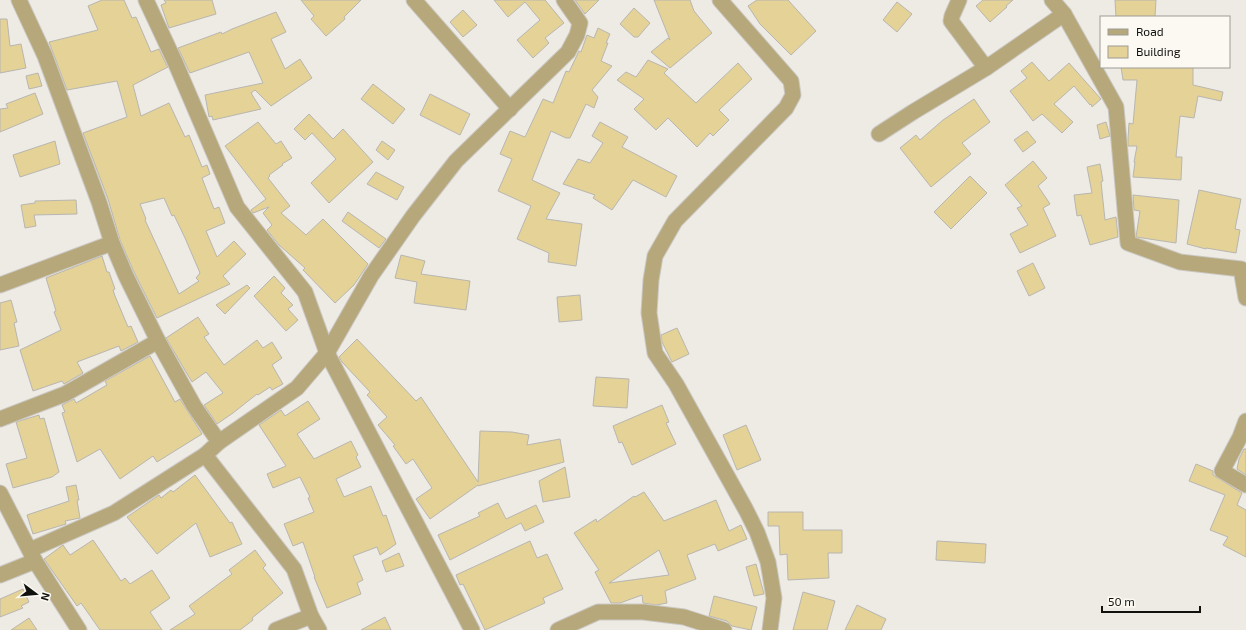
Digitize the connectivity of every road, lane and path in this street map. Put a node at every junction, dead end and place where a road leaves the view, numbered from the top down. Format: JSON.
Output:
{"nodes":[{"id":1,"x":19,"y":0,"type":"edge"},
{"id":2,"x":146,"y":0,"type":"edge"},
{"id":3,"x":414,"y":0,"type":"edge"},
{"id":4,"x":564,"y":0,"type":"edge"},
{"id":5,"x":720,"y":0,"type":"edge"},
{"id":6,"x":959,"y":0,"type":"edge"},
{"id":7,"x":1052,"y":0,"type":"edge"},
{"id":8,"x":1064,"y":14,"type":"junction"},
{"id":9,"x":986,"y":68,"type":"junction"},
{"id":10,"x":510,"y":109,"type":"junction"},
{"id":11,"x":879,"y":134,"type":"dead end"},
{"id":12,"x":112,"y":243,"type":"junction"},
{"id":13,"x":0,"y":285,"type":"edge"},
{"id":14,"x":1246,"y":298,"type":"edge"},
{"id":15,"x":158,"y":341,"type":"junction"},
{"id":16,"x":327,"y":353,"type":"junction"},
{"id":17,"x":0,"y":419,"type":"edge"},
{"id":18,"x":1246,"y":421,"type":"edge"},
{"id":19,"x":219,"y":442,"type":"junction"},
{"id":20,"x":205,"y":455,"type":"junction"},
{"id":21,"x":1246,"y":485,"type":"edge"},
{"id":22,"x":0,"y":493,"type":"edge"},
{"id":23,"x":32,"y":556,"type":"junction"},
{"id":24,"x":0,"y":575,"type":"edge"},
{"id":25,"x":311,"y":616,"type":"junction"},
{"id":26,"x":80,"y":630,"type":"edge"},
{"id":27,"x":276,"y":630,"type":"edge"},
{"id":28,"x":319,"y":630,"type":"edge"},
{"id":29,"x":472,"y":630,"type":"edge"},
{"id":30,"x":558,"y":630,"type":"edge"},
{"id":31,"x":724,"y":630,"type":"edge"},
{"id":32,"x":770,"y":630,"type":"edge"}],
"edges":[{"from":1,"to":12,"type":"street"},
{"from":2,"to":16,"type":"street"},
{"from":3,"to":10,"type":"street"},
{"from":4,"to":10,"type":"street"},
{"from":5,"to":32,"type":"street"},
{"from":6,"to":9,"type":"street"},
{"from":7,"to":8,"type":"street"},
{"from":8,"to":9,"type":"street"},
{"from":8,"to":14,"type":"street"},
{"from":9,"to":11,"type":"street"},
{"from":10,"to":16,"type":"street"},
{"from":12,"to":13,"type":"street"},
{"from":12,"to":15,"type":"street"},
{"from":15,"to":17,"type":"street"},
{"from":15,"to":19,"type":"street"},
{"from":16,"to":19,"type":"street"},
{"from":16,"to":29,"type":"street"},
{"from":18,"to":21,"type":"street"},
{"from":19,"to":20,"type":"street"},
{"from":20,"to":23,"type":"street"},
{"from":20,"to":25,"type":"street"},
{"from":22,"to":23,"type":"street"},
{"from":23,"to":24,"type":"street"},
{"from":23,"to":26,"type":"street"},
{"from":25,"to":27,"type":"street"},
{"from":25,"to":28,"type":"street"},
{"from":30,"to":31,"type":"street"}]}
